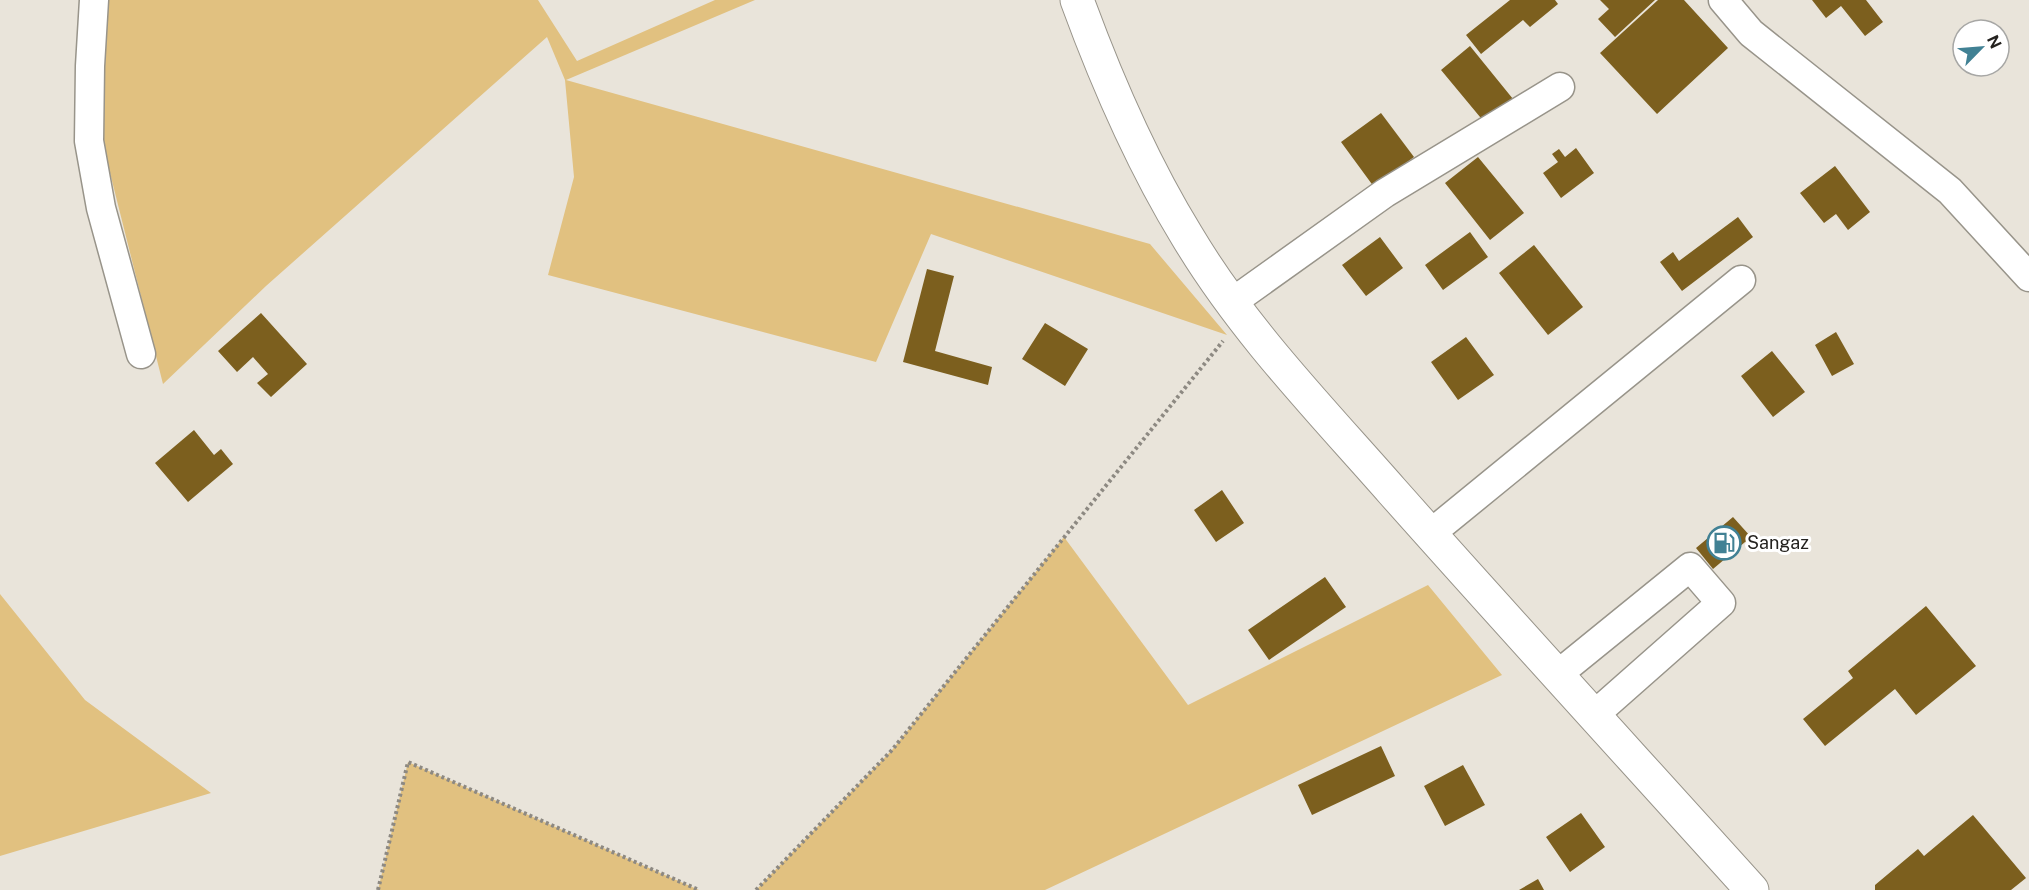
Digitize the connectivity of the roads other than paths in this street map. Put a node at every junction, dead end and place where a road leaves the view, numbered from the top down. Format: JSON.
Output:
{"nodes":[{"id":1,"x":94,"y":0,"type":"edge"},
{"id":2,"x":1077,"y":0,"type":"edge"},
{"id":3,"x":1724,"y":0,"type":"edge"},
{"id":4,"x":1560,"y":87,"type":"dead end"},
{"id":5,"x":2029,"y":277,"type":"edge"},
{"id":6,"x":1741,"y":280,"type":"dead end"},
{"id":7,"x":1236,"y":310,"type":"junction"},
{"id":8,"x":141,"y":354,"type":"dead end"},
{"id":9,"x":1430,"y":534,"type":"junction"},
{"id":10,"x":1557,"y":675,"type":"junction"},
{"id":11,"x":1593,"y":716,"type":"junction"},
{"id":12,"x":1752,"y":890,"type":"edge"}],
"edges":[{"from":1,"to":8,"type":"street"},
{"from":2,"to":7,"type":"main road"},
{"from":3,"to":5,"type":"street"},
{"from":4,"to":7,"type":"street"},
{"from":6,"to":9,"type":"street"},
{"from":7,"to":9,"type":"main road"},
{"from":9,"to":10,"type":"main road"},
{"from":10,"to":11,"type":"main road"},
{"from":10,"to":11,"type":"street"},
{"from":11,"to":12,"type":"main road"}]}
